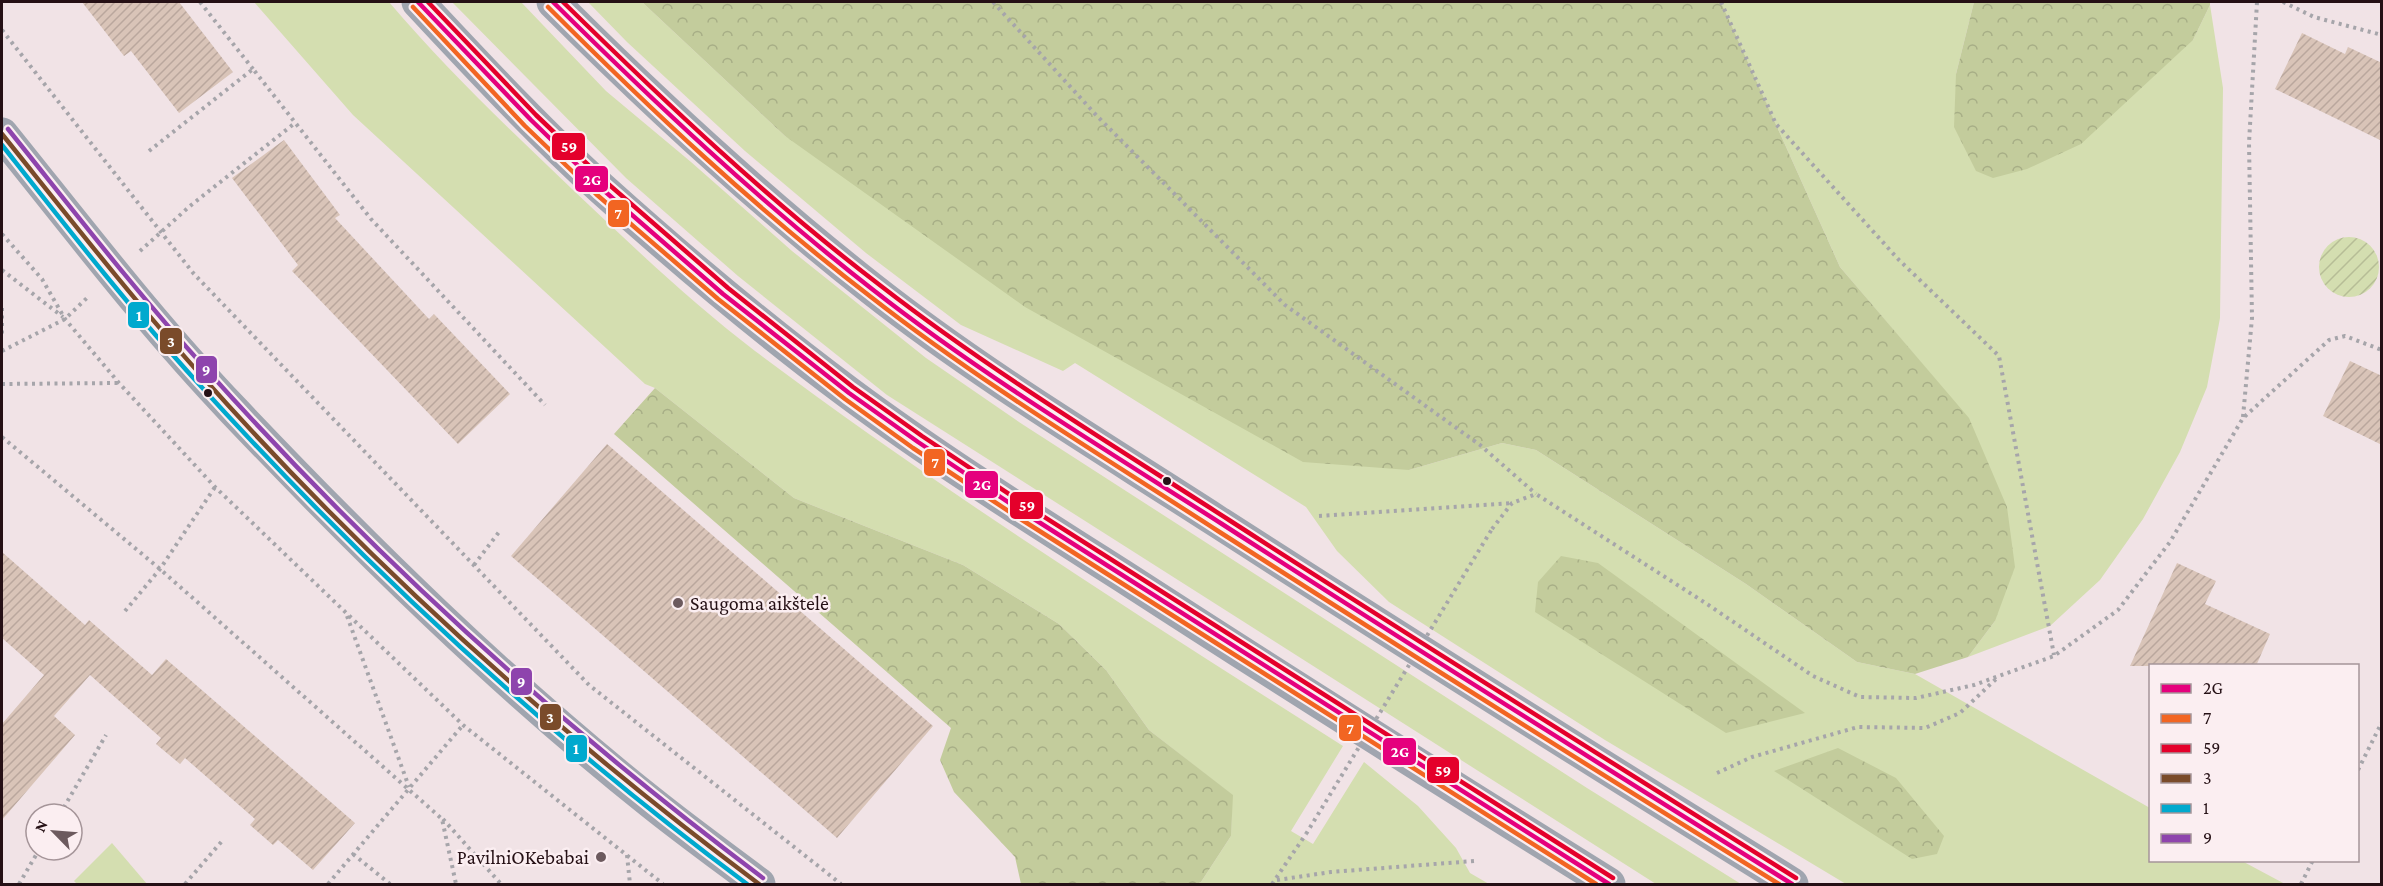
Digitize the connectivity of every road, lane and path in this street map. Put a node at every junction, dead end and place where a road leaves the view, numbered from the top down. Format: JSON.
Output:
{"nodes":[{"id":1,"x":200,"y":2,"type":"edge"},
{"id":2,"x":418,"y":2,"type":"edge"},
{"id":3,"x":553,"y":2,"type":"edge"},
{"id":4,"x":993,"y":2,"type":"edge"},
{"id":5,"x":1721,"y":2,"type":"edge"},
{"id":6,"x":2257,"y":2,"type":"edge"},
{"id":7,"x":2283,"y":2,"type":"edge"},
{"id":8,"x":2,"y":30,"type":"edge"},
{"id":9,"x":2382,"y":35,"type":"edge"},
{"id":10,"x":253,"y":69,"type":"junction"},
{"id":11,"x":295,"y":123,"type":"junction"},
{"id":12,"x":2,"y":134,"type":"edge"},
{"id":13,"x":148,"y":151,"type":"dead end"},
{"id":14,"x":162,"y":232,"type":"junction"},
{"id":15,"x":2,"y":234,"type":"edge"},
{"id":16,"x":2,"y":270,"type":"edge"},
{"id":17,"x":2,"y":308,"type":"edge"},
{"id":18,"x":64,"y":319,"type":"junction"},
{"id":19,"x":2,"y":335,"type":"edge"},
{"id":20,"x":2382,"y":350,"type":"edge"},
{"id":21,"x":119,"y":382,"type":"junction"},
{"id":22,"x":2,"y":384,"type":"edge"},
{"id":23,"x":545,"y":405,"type":"dead end"},
{"id":24,"x":2243,"y":418,"type":"junction"},
{"id":25,"x":2,"y":437,"type":"edge"},
{"id":26,"x":215,"y":487,"type":"junction"},
{"id":27,"x":1536,"y":494,"type":"junction"},
{"id":28,"x":1512,"y":503,"type":"junction"},
{"id":29,"x":1319,"y":516,"type":"dead end"},
{"id":30,"x":499,"y":532,"type":"dead end"},
{"id":31,"x":474,"y":565,"type":"junction"},
{"id":32,"x":160,"y":569,"type":"junction"},
{"id":33,"x":125,"y":611,"type":"dead end"},
{"id":34,"x":346,"y":614,"type":"junction"},
{"id":35,"x":2054,"y":656,"type":"junction"},
{"id":36,"x":1999,"y":676,"type":"junction"},
{"id":37,"x":2382,"y":722,"type":"edge"},
{"id":38,"x":463,"y":725,"type":"junction"},
{"id":39,"x":106,"y":735,"type":"dead end"},
{"id":40,"x":2359,"y":768,"type":"edge"},
{"id":41,"x":1717,"y":772,"type":"dead end"},
{"id":42,"x":409,"y":788,"type":"junction"},
{"id":43,"x":67,"y":802,"type":"edge"},
{"id":44,"x":442,"y":819,"type":"junction"},
{"id":45,"x":222,"y":841,"type":"dead end"},
{"id":46,"x":353,"y":854,"type":"junction"},
{"id":47,"x":627,"y":855,"type":"junction"},
{"id":48,"x":1474,"y":861,"type":"dead end"},
{"id":49,"x":32,"y":862,"type":"edge"},
{"id":50,"x":2312,"y":862,"type":"edge"},
{"id":51,"x":1278,"y":882,"type":"edge"},
{"id":52,"x":19,"y":885,"type":"edge"},
{"id":53,"x":185,"y":885,"type":"edge"},
{"id":54,"x":328,"y":885,"type":"edge"},
{"id":55,"x":390,"y":885,"type":"edge"},
{"id":56,"x":456,"y":885,"type":"edge"},
{"id":57,"x":501,"y":885,"type":"edge"},
{"id":58,"x":630,"y":885,"type":"edge"},
{"id":59,"x":663,"y":885,"type":"edge"},
{"id":60,"x":759,"y":885,"type":"edge"},
{"id":61,"x":841,"y":885,"type":"edge"},
{"id":62,"x":1272,"y":885,"type":"edge"},
{"id":63,"x":1609,"y":885,"type":"edge"},
{"id":64,"x":1792,"y":885,"type":"edge"},
{"id":65,"x":2301,"y":885,"type":"edge"}],
"edges":[{"from":1,"to":10,"type":"path"},
{"from":2,"to":63,"type":"main road"},
{"from":3,"to":64,"type":"main road"},
{"from":4,"to":27,"type":"path"},
{"from":5,"to":35,"type":"path"},
{"from":6,"to":24,"type":"path"},
{"from":7,"to":9,"type":"path"},
{"from":8,"to":14,"type":"path"},
{"from":10,"to":11,"type":"path"},
{"from":10,"to":13,"type":"path"},
{"from":11,"to":14,"type":"path"},
{"from":11,"to":23,"type":"path"},
{"from":12,"to":60,"type":"main road"},
{"from":14,"to":31,"type":"path"},
{"from":15,"to":18,"type":"path"},
{"from":16,"to":18,"type":"path"},
{"from":17,"to":19,"type":"path"},
{"from":18,"to":21,"type":"path"},
{"from":20,"to":24,"type":"path"},
{"from":21,"to":22,"type":"path"},
{"from":21,"to":26,"type":"path"},
{"from":24,"to":35,"type":"path"},
{"from":25,"to":32,"type":"path"},
{"from":26,"to":32,"type":"path"},
{"from":26,"to":34,"type":"path"},
{"from":27,"to":28,"type":"path"},
{"from":27,"to":36,"type":"path"},
{"from":28,"to":29,"type":"path"},
{"from":28,"to":51,"type":"path","bridge":true},
{"from":30,"to":31,"type":"path"},
{"from":31,"to":61,"type":"path"},
{"from":32,"to":33,"type":"path"},
{"from":32,"to":42,"type":"path"},
{"from":34,"to":38,"type":"path"},
{"from":34,"to":42,"type":"path"},
{"from":35,"to":36,"type":"path"},
{"from":36,"to":41,"type":"path"},
{"from":37,"to":40,"type":"path"},
{"from":38,"to":42,"type":"path"},
{"from":38,"to":47,"type":"path"},
{"from":39,"to":43,"type":"path"},
{"from":42,"to":44,"type":"path"},
{"from":42,"to":46,"type":"path"},
{"from":44,"to":56,"type":"path"},
{"from":44,"to":57,"type":"path"},
{"from":45,"to":53,"type":"path"},
{"from":46,"to":54,"type":"path"},
{"from":46,"to":55,"type":"path"},
{"from":47,"to":58,"type":"path"},
{"from":47,"to":59,"type":"path"},
{"from":48,"to":51,"type":"path"},
{"from":49,"to":52,"type":"path"},
{"from":50,"to":65,"type":"path"},
{"from":51,"to":62,"type":"path"}]}
